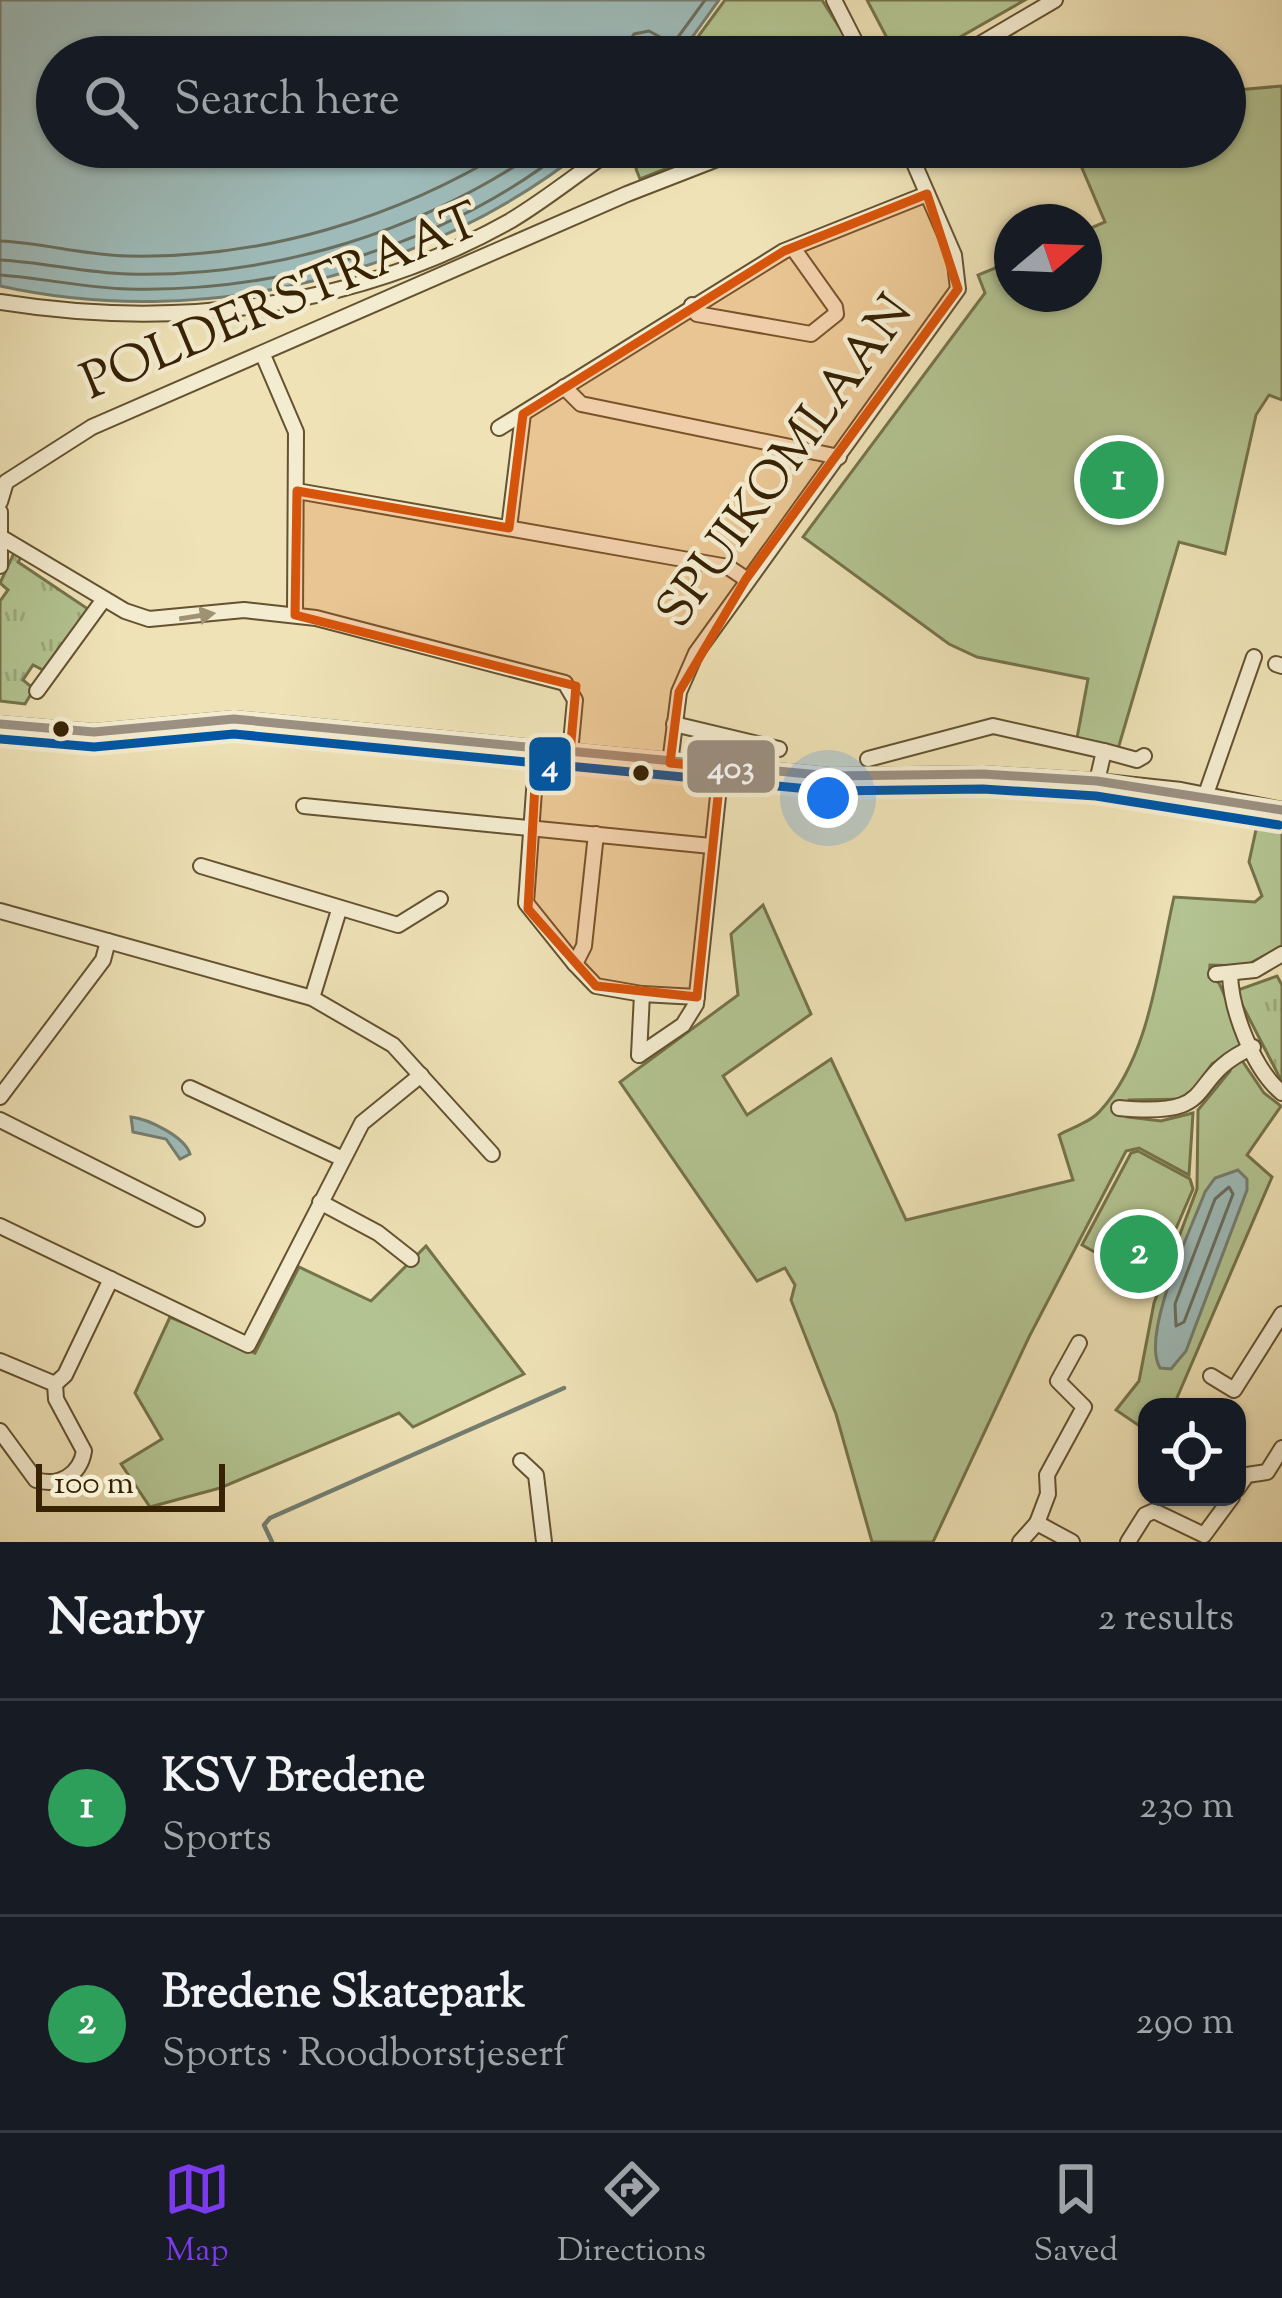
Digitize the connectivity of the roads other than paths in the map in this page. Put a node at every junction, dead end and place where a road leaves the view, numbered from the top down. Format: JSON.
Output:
{"nodes":[{"id":1,"x":834,"y":0,"type":"edge"},
{"id":2,"x":1055,"y":0,"type":"edge"},
{"id":3,"x":852,"y":36,"type":"edge"},
{"id":4,"x":994,"y":36,"type":"edge"},
{"id":5,"x":584,"y":168,"type":"edge"},
{"id":6,"x":694,"y":168,"type":"edge"},
{"id":7,"x":916,"y":168,"type":"edge"},
{"id":8,"x":927,"y":194,"type":"junction"},
{"id":9,"x":793,"y":248,"type":"junction"},
{"id":10,"x":0,"y":302,"type":"edge"},
{"id":11,"x":692,"y":305,"type":"junction"},
{"id":12,"x":263,"y":355,"type":"junction"},
{"id":13,"x":564,"y":387,"type":"junction"},
{"id":14,"x":523,"y":414,"type":"junction"},
{"id":15,"x":499,"y":428,"type":"dead end"},
{"id":16,"x":838,"y":458,"type":"junction"},
{"id":17,"x":3,"y":481,"type":"edge"},
{"id":18,"x":297,"y":490,"type":"junction"},
{"id":19,"x":0,"y":502,"type":"edge"},
{"id":20,"x":0,"y":512,"type":"edge"},
{"id":21,"x":508,"y":528,"type":"junction"},
{"id":22,"x":4,"y":539,"type":"junction"},
{"id":23,"x":0,"y":566,"type":"edge"},
{"id":24,"x":746,"y":579,"type":"junction"},
{"id":25,"x":104,"y":598,"type":"junction"},
{"id":26,"x":295,"y":616,"type":"junction"},
{"id":27,"x":1254,"y":657,"type":"dead end"},
{"id":28,"x":37,"y":692,"type":"dead end"},
{"id":29,"x":0,"y":724,"type":"edge"},
{"id":30,"x":674,"y":724,"type":"junction"},
{"id":31,"x":537,"y":749,"type":"junction"},
{"id":32,"x":779,"y":749,"type":"dead end"},
{"id":33,"x":1105,"y":751,"type":"junction"},
{"id":34,"x":570,"y":752,"type":"junction"},
{"id":35,"x":1144,"y":755,"type":"dead end"},
{"id":36,"x":670,"y":763,"type":"junction"},
{"id":37,"x":721,"y":767,"type":"junction"},
{"id":38,"x":880,"y":778,"type":"junction"},
{"id":39,"x":1097,"y":781,"type":"junction"},
{"id":40,"x":1206,"y":794,"type":"junction"},
{"id":41,"x":304,"y":806,"type":"dead end"},
{"id":42,"x":1282,"y":810,"type":"edge"},
{"id":43,"x":529,"y":827,"type":"junction"},
{"id":44,"x":596,"y":834,"type":"junction"},
{"id":45,"x":711,"y":846,"type":"junction"},
{"id":46,"x":201,"y":866,"type":"dead end"},
{"id":47,"x":440,"y":899,"type":"dead end"},
{"id":48,"x":0,"y":910,"type":"edge"},
{"id":49,"x":339,"y":910,"type":"junction"},
{"id":50,"x":108,"y":941,"type":"junction"},
{"id":51,"x":1277,"y":958,"type":"edge"},
{"id":52,"x":574,"y":964,"type":"junction"},
{"id":53,"x":1282,"y":976,"type":"edge"},
{"id":54,"x":643,"y":994,"type":"junction"},
{"id":55,"x":697,"y":997,"type":"junction"},
{"id":56,"x":312,"y":998,"type":"junction"},
{"id":57,"x":1252,"y":1047,"type":"junction"},
{"id":58,"x":421,"y":1075,"type":"junction"},
{"id":59,"x":190,"y":1088,"type":"dead end"},
{"id":60,"x":1282,"y":1093,"type":"edge"},
{"id":61,"x":0,"y":1096,"type":"edge"},
{"id":62,"x":1119,"y":1108,"type":"dead end"},
{"id":63,"x":0,"y":1120,"type":"edge"},
{"id":64,"x":492,"y":1154,"type":"dead end"},
{"id":65,"x":343,"y":1160,"type":"junction"},
{"id":66,"x":320,"y":1202,"type":"junction"},
{"id":67,"x":197,"y":1219,"type":"dead end"},
{"id":68,"x":0,"y":1226,"type":"edge"},
{"id":69,"x":411,"y":1259,"type":"dead end"},
{"id":70,"x":111,"y":1279,"type":"junction"},
{"id":71,"x":1282,"y":1314,"type":"edge"},
{"id":72,"x":1079,"y":1343,"type":"dead end"},
{"id":73,"x":0,"y":1361,"type":"edge"},
{"id":74,"x":1211,"y":1376,"type":"dead end"},
{"id":75,"x":55,"y":1384,"type":"junction"},
{"id":76,"x":0,"y":1431,"type":"edge"},
{"id":77,"x":1282,"y":1448,"type":"edge"},
{"id":78,"x":521,"y":1461,"type":"dead end"},
{"id":79,"x":1246,"y":1475,"type":"edge"},
{"id":80,"x":1226,"y":1506,"type":"edge"},
{"id":81,"x":1037,"y":1523,"type":"junction"},
{"id":82,"x":1205,"y":1539,"type":"edge"},
{"id":83,"x":544,"y":1542,"type":"edge"},
{"id":84,"x":1020,"y":1542,"type":"edge"},
{"id":85,"x":1072,"y":1542,"type":"edge"},
{"id":86,"x":1128,"y":1542,"type":"edge"}],
"edges":[{"from":1,"to":3,"type":"street"},
{"from":2,"to":4,"type":"street"},
{"from":5,"to":10,"type":"street"},
{"from":6,"to":12,"type":"street","name":"POLDERSTRAAT"},
{"from":7,"to":8,"type":"street","name":"SPUIKOMLAAN"},
{"from":8,"to":9,"type":"street"},
{"from":8,"to":16,"type":"street","name":"SPUIKOMLAAN"},
{"from":9,"to":11,"type":"street"},
{"from":9,"to":11,"type":"street"},
{"from":11,"to":13,"type":"street"},
{"from":12,"to":17,"type":"street","name":"POLDERSTRAAT"},
{"from":12,"to":18,"type":"street"},
{"from":13,"to":14,"type":"street"},
{"from":13,"to":16,"type":"street"},
{"from":14,"to":15,"type":"street"},
{"from":14,"to":21,"type":"street"},
{"from":16,"to":24,"type":"street","name":"SPUIKOMLAAN"},
{"from":17,"to":19,"type":"street","name":"POLDERSTRAAT"},
{"from":18,"to":21,"type":"street"},
{"from":18,"to":26,"type":"street"},
{"from":20,"to":22,"type":"street"},
{"from":21,"to":24,"type":"street"},
{"from":22,"to":23,"type":"street"},
{"from":22,"to":25,"type":"street"},
{"from":24,"to":30,"type":"street","name":"SPUIKOMLAAN"},
{"from":25,"to":26,"type":"street","one_way":true},
{"from":25,"to":28,"type":"street"},
{"from":26,"to":34,"type":"street"},
{"from":27,"to":40,"type":"street"},
{"from":29,"to":31,"type":"street"},
{"from":30,"to":32,"type":"street"},
{"from":30,"to":36,"type":"street","name":"SPUIKOMLAAN"},
{"from":31,"to":34,"type":"street"},
{"from":31,"to":43,"type":"street"},
{"from":33,"to":35,"type":"street"},
{"from":33,"to":38,"type":"street"},
{"from":33,"to":39,"type":"street"},
{"from":34,"to":36,"type":"street"},
{"from":36,"to":37,"type":"street"},
{"from":37,"to":38,"type":"street"},
{"from":37,"to":45,"type":"street"},
{"from":38,"to":39,"type":"street"},
{"from":39,"to":40,"type":"street"},
{"from":40,"to":42,"type":"street"},
{"from":41,"to":43,"type":"street"},
{"from":43,"to":44,"type":"street"},
{"from":43,"to":52,"type":"street"},
{"from":44,"to":45,"type":"street"},
{"from":44,"to":52,"type":"street"},
{"from":45,"to":55,"type":"street"},
{"from":46,"to":49,"type":"street"},
{"from":47,"to":49,"type":"street"},
{"from":48,"to":50,"type":"street"},
{"from":49,"to":56,"type":"street"},
{"from":50,"to":56,"type":"street"},
{"from":50,"to":61,"type":"street"},
{"from":51,"to":53,"type":"street"},
{"from":51,"to":57,"type":"street"},
{"from":52,"to":54,"type":"street"},
{"from":54,"to":55,"type":"street"},
{"from":54,"to":55,"type":"street"},
{"from":56,"to":58,"type":"street"},
{"from":57,"to":60,"type":"street"},
{"from":57,"to":62,"type":"street"},
{"from":58,"to":64,"type":"street"},
{"from":58,"to":65,"type":"street"},
{"from":59,"to":65,"type":"street"},
{"from":63,"to":67,"type":"street"},
{"from":65,"to":66,"type":"street"},
{"from":66,"to":69,"type":"street"},
{"from":66,"to":70,"type":"street"},
{"from":68,"to":70,"type":"street"},
{"from":70,"to":75,"type":"street"},
{"from":71,"to":74,"type":"street"},
{"from":72,"to":81,"type":"street"},
{"from":73,"to":75,"type":"street"},
{"from":75,"to":76,"type":"street"},
{"from":77,"to":79,"type":"street"},
{"from":78,"to":83,"type":"street"},
{"from":80,"to":82,"type":"street"},
{"from":81,"to":84,"type":"street"},
{"from":81,"to":85,"type":"street"},
{"from":82,"to":86,"type":"street"}]}
